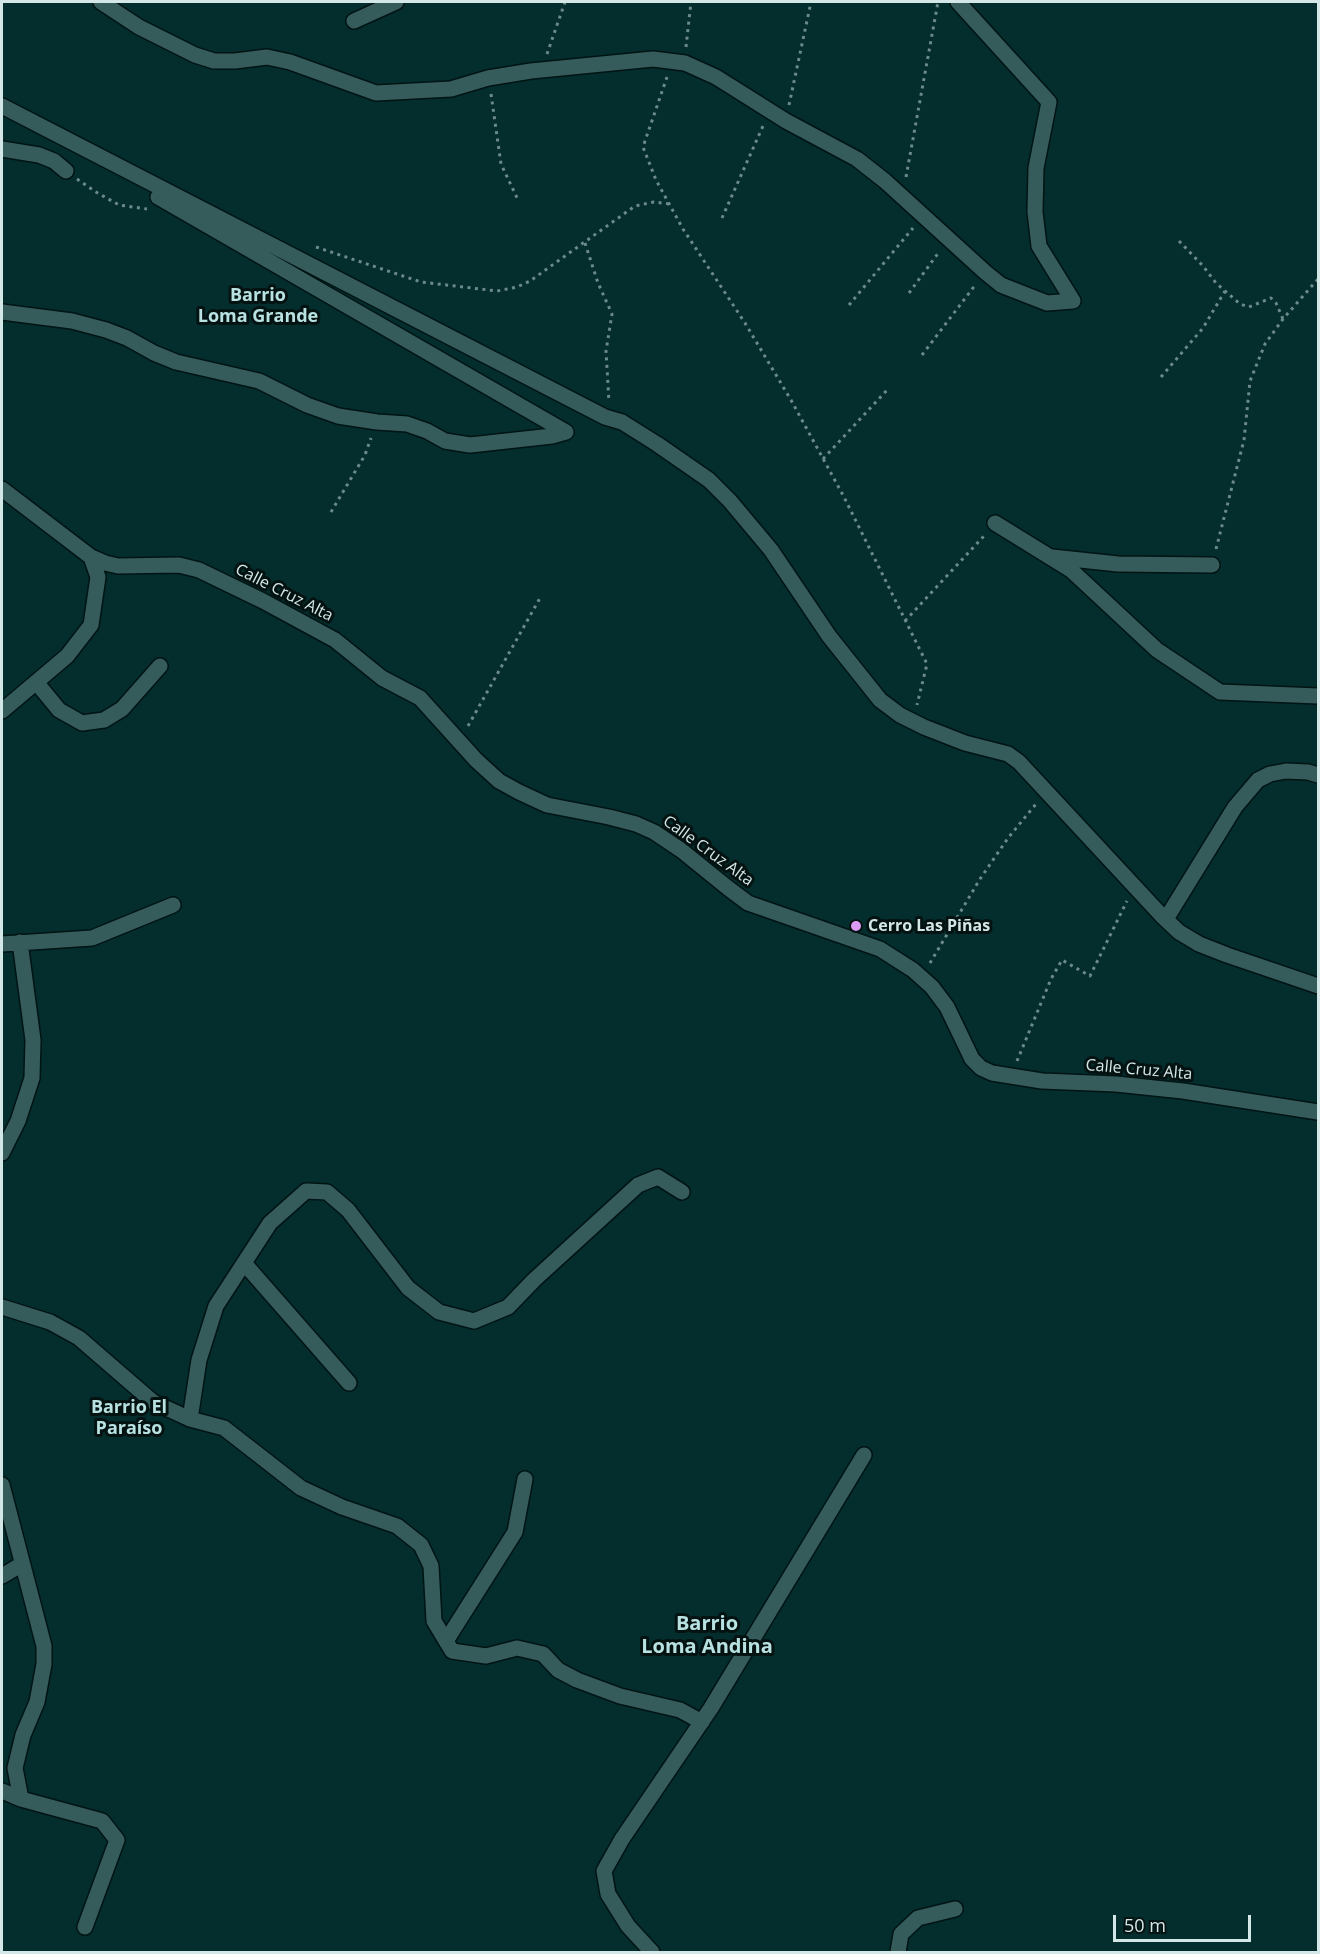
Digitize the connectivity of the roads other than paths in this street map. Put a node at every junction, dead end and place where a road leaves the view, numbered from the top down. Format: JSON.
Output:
{"nodes":[{"id":1,"x":101,"y":2,"type":"edge"},
{"id":2,"x":396,"y":2,"type":"edge"},
{"id":3,"x":958,"y":2,"type":"edge"},
{"id":4,"x":354,"y":21,"type":"dead end"},
{"id":5,"x":2,"y":106,"type":"edge"},
{"id":6,"x":2,"y":150,"type":"edge"},
{"id":7,"x":66,"y":171,"type":"dead end"},
{"id":8,"x":2,"y":312,"type":"edge"},
{"id":9,"x":2,"y":489,"type":"edge"},
{"id":10,"x":995,"y":523,"type":"road end"},
{"id":11,"x":91,"y":556,"type":"junction"},
{"id":12,"x":1049,"y":557,"type":"junction"},
{"id":13,"x":1212,"y":565,"type":"road end"},
{"id":14,"x":160,"y":666,"type":"dead end"},
{"id":15,"x":36,"y":682,"type":"junction"},
{"id":16,"x":1318,"y":696,"type":"edge"},
{"id":17,"x":2,"y":711,"type":"edge"},
{"id":18,"x":1318,"y":775,"type":"edge"},
{"id":19,"x":173,"y":905,"type":"dead end"},
{"id":20,"x":1166,"y":919,"type":"junction"},
{"id":21,"x":20,"y":942,"type":"junction"},
{"id":22,"x":2,"y":944,"type":"edge"},
{"id":23,"x":1318,"y":986,"type":"edge"},
{"id":24,"x":1318,"y":1112,"type":"edge"},
{"id":25,"x":2,"y":1153,"type":"edge"},
{"id":26,"x":682,"y":1192,"type":"dead end"},
{"id":27,"x":244,"y":1263,"type":"junction"},
{"id":28,"x":2,"y":1307,"type":"edge"},
{"id":29,"x":349,"y":1383,"type":"dead end"},
{"id":30,"x":190,"y":1419,"type":"junction"},
{"id":31,"x":864,"y":1455,"type":"dead end"},
{"id":32,"x":525,"y":1479,"type":"dead end"},
{"id":33,"x":2,"y":1485,"type":"edge"},
{"id":34,"x":22,"y":1564,"type":"junction"},
{"id":35,"x":2,"y":1576,"type":"edge"},
{"id":36,"x":446,"y":1641,"type":"junction"},
{"id":37,"x":702,"y":1722,"type":"junction"},
{"id":38,"x":2,"y":1791,"type":"edge"},
{"id":39,"x":21,"y":1799,"type":"junction"},
{"id":40,"x":955,"y":1909,"type":"dead end"},
{"id":41,"x":85,"y":1927,"type":"dead end"},
{"id":42,"x":652,"y":1953,"type":"edge"},
{"id":43,"x":898,"y":1953,"type":"edge"}],
"edges":[{"from":1,"to":3,"type":"street"},
{"from":2,"to":4,"type":"street"},
{"from":5,"to":8,"type":"street"},
{"from":5,"to":20,"type":"street"},
{"from":6,"to":7,"type":"street"},
{"from":9,"to":11,"type":"street","name":"Calle Cruz Alta"},
{"from":10,"to":12,"type":"street"},
{"from":11,"to":15,"type":"street"},
{"from":11,"to":24,"type":"street","name":"Calle Cruz Alta"},
{"from":12,"to":13,"type":"street"},
{"from":12,"to":16,"type":"street"},
{"from":14,"to":15,"type":"street"},
{"from":15,"to":17,"type":"street"},
{"from":18,"to":20,"type":"street"},
{"from":19,"to":21,"type":"street"},
{"from":20,"to":23,"type":"street"},
{"from":21,"to":22,"type":"street"},
{"from":21,"to":25,"type":"street"},
{"from":26,"to":27,"type":"street"},
{"from":27,"to":29,"type":"street"},
{"from":27,"to":30,"type":"street"},
{"from":28,"to":30,"type":"street"},
{"from":30,"to":36,"type":"street"},
{"from":31,"to":37,"type":"street"},
{"from":32,"to":36,"type":"street"},
{"from":33,"to":34,"type":"street"},
{"from":34,"to":35,"type":"street"},
{"from":34,"to":39,"type":"street"},
{"from":36,"to":37,"type":"street"},
{"from":37,"to":42,"type":"street"},
{"from":38,"to":39,"type":"street"},
{"from":39,"to":41,"type":"street"},
{"from":40,"to":43,"type":"street"}]}
